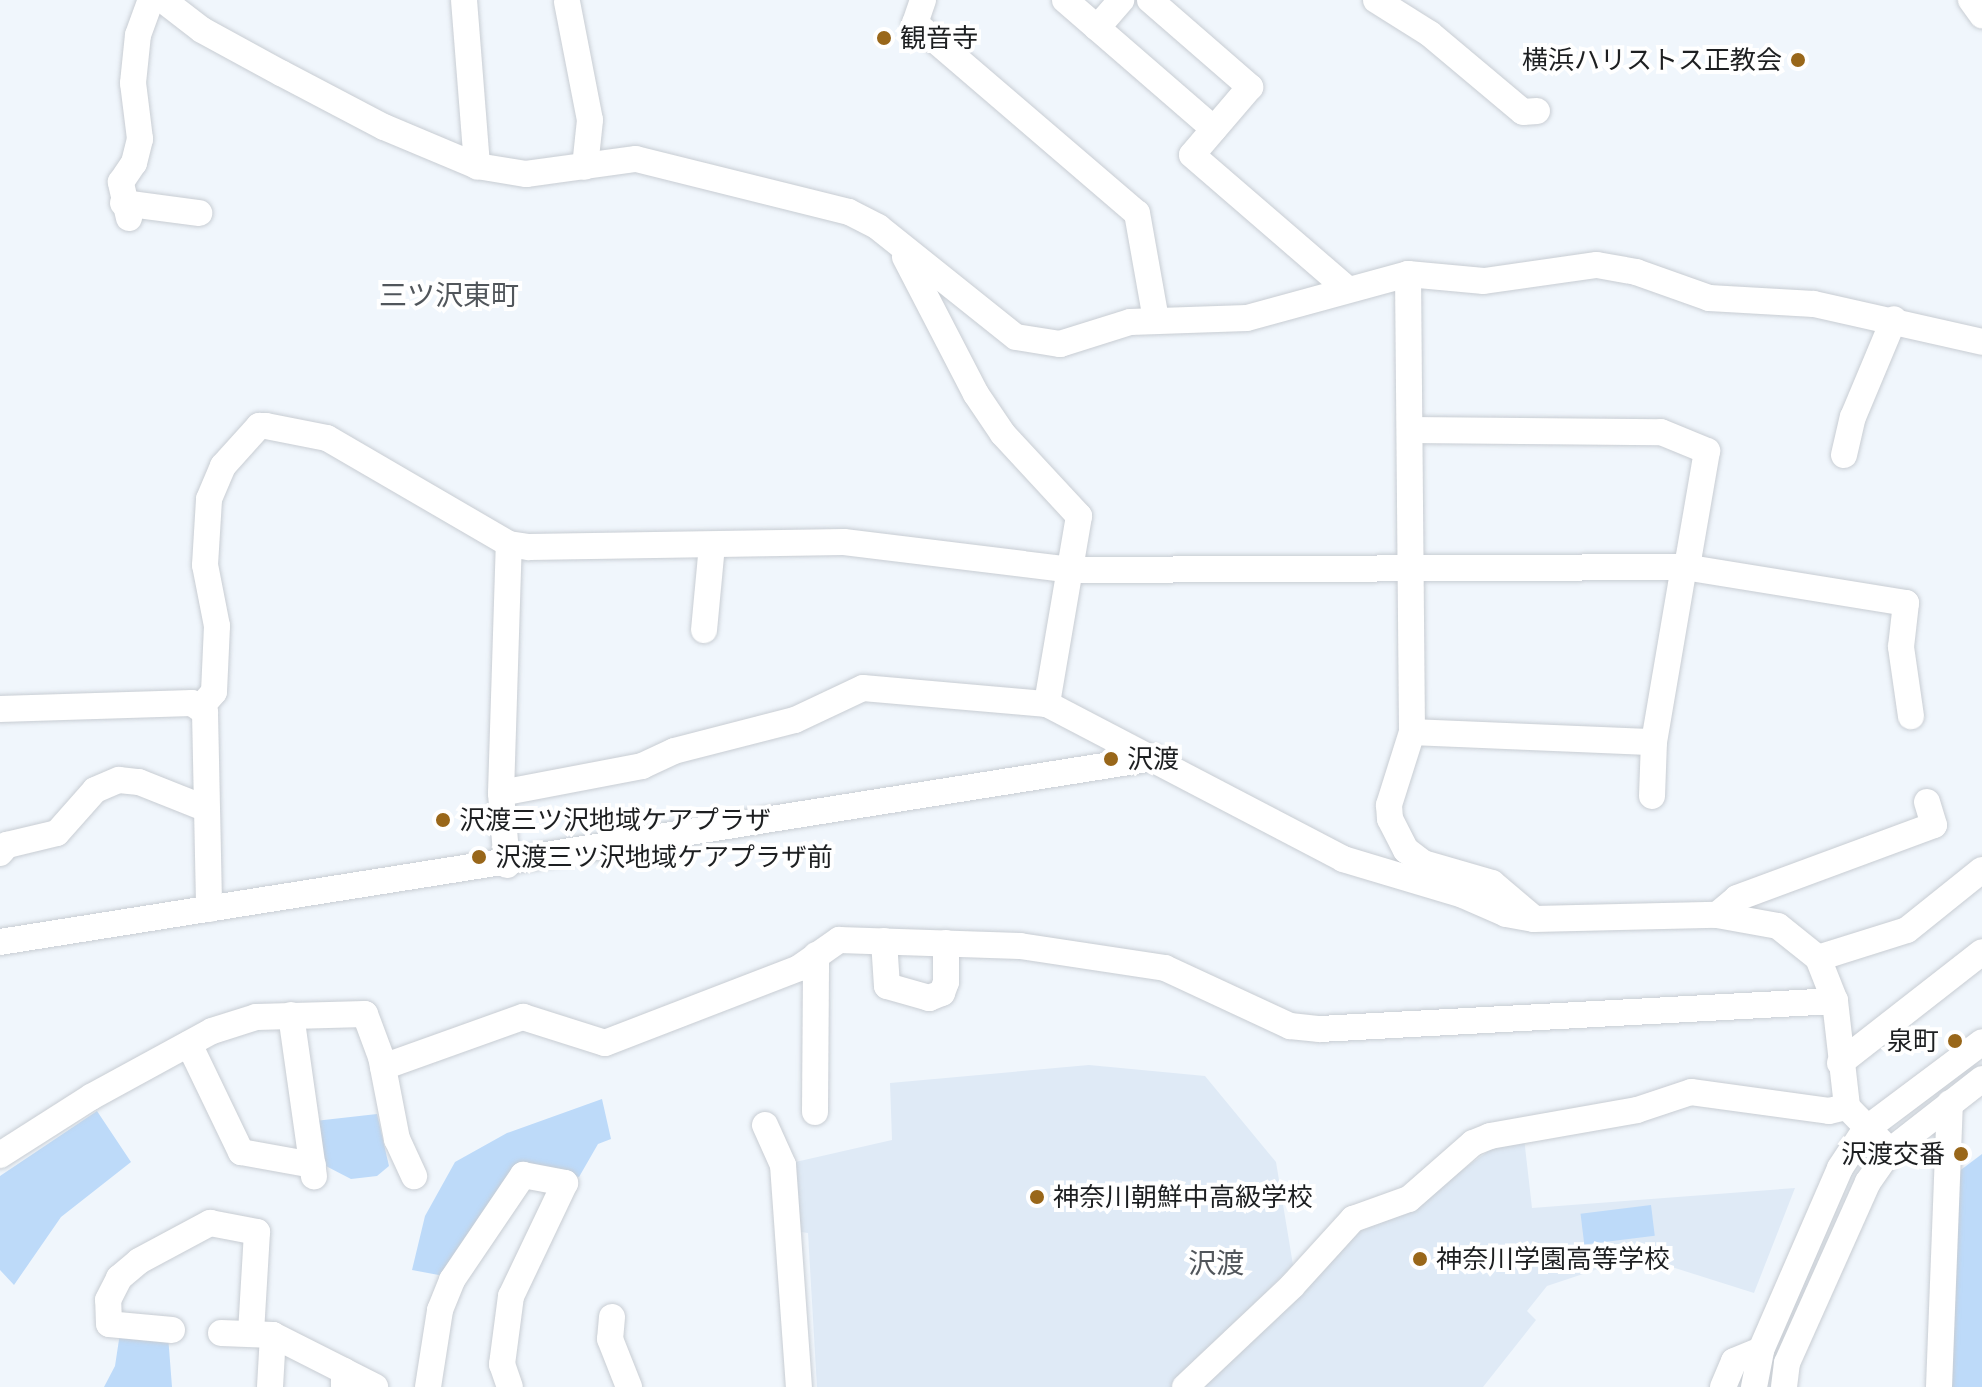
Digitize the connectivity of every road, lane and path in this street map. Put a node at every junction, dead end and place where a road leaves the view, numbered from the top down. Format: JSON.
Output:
{"nodes":[{"id":1,"x":464,"y":0,"type":"edge"},
{"id":2,"x":923,"y":0,"type":"edge"},
{"id":3,"x":1065,"y":0,"type":"edge"},
{"id":4,"x":1121,"y":0,"type":"edge"},
{"id":5,"x":1150,"y":0,"type":"edge"},
{"id":6,"x":1376,"y":0,"type":"edge"},
{"id":7,"x":1971,"y":0,"type":"edge"},
{"id":8,"x":167,"y":2,"type":"edge"},
{"id":9,"x":567,"y":2,"type":"edge"},
{"id":10,"x":1982,"y":15,"type":"edge"},
{"id":11,"x":1097,"y":28,"type":"junction"},
{"id":12,"x":1537,"y":111,"type":"dead end"},
{"id":13,"x":1214,"y":129,"type":"junction"},
{"id":14,"x":477,"y":166,"type":"junction"},
{"id":15,"x":585,"y":167,"type":"junction"},
{"id":16,"x":199,"y":213,"type":"dead end"},
{"id":17,"x":900,"y":246,"type":"junction"},
{"id":18,"x":1408,"y":274,"type":"junction"},
{"id":19,"x":1346,"y":288,"type":"junction"},
{"id":20,"x":1894,"y":319,"type":"junction"},
{"id":21,"x":1156,"y":320,"type":"junction"},
{"id":22,"x":1982,"y":342,"type":"edge"},
{"id":23,"x":1411,"y":430,"type":"junction"},
{"id":24,"x":1844,"y":455,"type":"dead end"},
{"id":25,"x":509,"y":544,"type":"junction"},
{"id":26,"x":712,"y":545,"type":"junction"},
{"id":27,"x":1686,"y":567,"type":"junction"},
{"id":28,"x":1071,"y":570,"type":"junction"},
{"id":29,"x":1411,"y":570,"type":"junction"},
{"id":30,"x":704,"y":630,"type":"dead end"},
{"id":31,"x":1047,"y":704,"type":"junction"},
{"id":32,"x":200,"y":708,"type":"junction"},
{"id":33,"x":0,"y":709,"type":"edge"},
{"id":34,"x":1911,"y":716,"type":"dead end"},
{"id":35,"x":1412,"y":732,"type":"junction"},
{"id":36,"x":1654,"y":742,"type":"junction"},
{"id":37,"x":1154,"y":758,"type":"junction"},
{"id":38,"x":501,"y":793,"type":"junction"},
{"id":39,"x":1652,"y":796,"type":"dead end"},
{"id":40,"x":1927,"y":802,"type":"dead end"},
{"id":41,"x":207,"y":809,"type":"junction"},
{"id":42,"x":0,"y":853,"type":"edge"},
{"id":43,"x":507,"y":865,"type":"junction"},
{"id":44,"x":1982,"y":870,"type":"edge"},
{"id":45,"x":209,"y":909,"type":"junction"},
{"id":46,"x":1717,"y":915,"type":"junction"},
{"id":47,"x":1534,"y":919,"type":"junction"},
{"id":48,"x":884,"y":941,"type":"junction"},
{"id":49,"x":0,"y":942,"type":"edge"},
{"id":50,"x":946,"y":943,"type":"junction"},
{"id":51,"x":1982,"y":952,"type":"edge"},
{"id":52,"x":816,"y":955,"type":"junction"},
{"id":53,"x":1818,"y":958,"type":"junction"},
{"id":54,"x":1835,"y":1001,"type":"junction"},
{"id":55,"x":291,"y":1015,"type":"junction"},
{"id":56,"x":1982,"y":1042,"type":"edge"},
{"id":57,"x":189,"y":1044,"type":"junction"},
{"id":58,"x":1840,"y":1063,"type":"junction"},
{"id":59,"x":383,"y":1067,"type":"junction"},
{"id":60,"x":1982,"y":1079,"type":"edge"},
{"id":61,"x":1950,"y":1103,"type":"junction"},
{"id":62,"x":1847,"y":1107,"type":"junction"},
{"id":63,"x":815,"y":1112,"type":"dead end"},
{"id":64,"x":765,"y":1125,"type":"dead end"},
{"id":65,"x":1865,"y":1130,"type":"junction"},
{"id":66,"x":1890,"y":1151,"type":"junction"},
{"id":67,"x":0,"y":1155,"type":"edge"},
{"id":68,"x":414,"y":1176,"type":"dead end"},
{"id":69,"x":612,"y":1317,"type":"dead end"},
{"id":70,"x":172,"y":1330,"type":"dead end"},
{"id":71,"x":221,"y":1333,"type":"dead end"},
{"id":72,"x":262,"y":1335,"type":"junction"},
{"id":73,"x":1761,"y":1350,"type":"junction"},
{"id":74,"x":344,"y":1379,"type":"edge"},
{"id":75,"x":270,"y":1387,"type":"edge"},
{"id":76,"x":375,"y":1387,"type":"edge"},
{"id":77,"x":428,"y":1387,"type":"edge"},
{"id":78,"x":510,"y":1387,"type":"edge"},
{"id":79,"x":629,"y":1387,"type":"edge"},
{"id":80,"x":799,"y":1387,"type":"edge"},
{"id":81,"x":1185,"y":1387,"type":"edge"},
{"id":82,"x":1723,"y":1387,"type":"edge"},
{"id":83,"x":1754,"y":1387,"type":"edge"},
{"id":84,"x":1784,"y":1387,"type":"edge"},
{"id":85,"x":1939,"y":1387,"type":"edge"}],
"edges":[{"from":1,"to":14,"type":"street"},
{"from":2,"to":21,"type":"street"},
{"from":3,"to":11,"type":"street"},
{"from":4,"to":11,"type":"street"},
{"from":5,"to":13,"type":"street"},
{"from":6,"to":12,"type":"street"},
{"from":7,"to":10,"type":"street"},
{"from":8,"to":14,"type":"street"},
{"from":8,"to":16,"type":"street"},
{"from":9,"to":15,"type":"street"},
{"from":11,"to":13,"type":"street"},
{"from":13,"to":19,"type":"street"},
{"from":14,"to":15,"type":"street"},
{"from":15,"to":17,"type":"street"},
{"from":17,"to":21,"type":"street"},
{"from":17,"to":28,"type":"street"},
{"from":18,"to":19,"type":"street"},
{"from":18,"to":20,"type":"street"},
{"from":18,"to":23,"type":"street"},
{"from":19,"to":21,"type":"street"},
{"from":20,"to":22,"type":"street"},
{"from":20,"to":24,"type":"street"},
{"from":23,"to":27,"type":"street"},
{"from":23,"to":29,"type":"street"},
{"from":25,"to":26,"type":"street"},
{"from":25,"to":32,"type":"street"},
{"from":25,"to":38,"type":"street"},
{"from":26,"to":28,"type":"street"},
{"from":26,"to":30,"type":"street"},
{"from":27,"to":29,"type":"street"},
{"from":27,"to":34,"type":"street"},
{"from":27,"to":36,"type":"street"},
{"from":28,"to":29,"type":"street"},
{"from":28,"to":31,"type":"street"},
{"from":29,"to":35,"type":"street"},
{"from":31,"to":37,"type":"street"},
{"from":31,"to":38,"type":"street"},
{"from":32,"to":33,"type":"street"},
{"from":32,"to":41,"type":"street"},
{"from":35,"to":36,"type":"street"},
{"from":35,"to":47,"type":"street"},
{"from":36,"to":39,"type":"street"},
{"from":37,"to":43,"type":"street"},
{"from":37,"to":47,"type":"street"},
{"from":38,"to":43,"type":"street"},
{"from":40,"to":46,"type":"street"},
{"from":41,"to":42,"type":"street"},
{"from":41,"to":45,"type":"street"},
{"from":43,"to":45,"type":"street"},
{"from":44,"to":53,"type":"street"},
{"from":45,"to":49,"type":"street"},
{"from":46,"to":47,"type":"street"},
{"from":46,"to":53,"type":"street"},
{"from":48,"to":50,"type":"street"},
{"from":48,"to":50,"type":"street"},
{"from":48,"to":52,"type":"street"},
{"from":50,"to":54,"type":"street"},
{"from":51,"to":58,"type":"street"},
{"from":52,"to":59,"type":"street"},
{"from":52,"to":63,"type":"street"},
{"from":53,"to":54,"type":"street"},
{"from":54,"to":58,"type":"street"},
{"from":55,"to":57,"type":"street"},
{"from":55,"to":57,"type":"street"},
{"from":55,"to":59,"type":"street"},
{"from":56,"to":65,"type":"street"},
{"from":57,"to":67,"type":"street"},
{"from":58,"to":62,"type":"street"},
{"from":59,"to":68,"type":"street"},
{"from":60,"to":61,"type":"street"},
{"from":61,"to":66,"type":"street"},
{"from":61,"to":85,"type":"street"},
{"from":62,"to":65,"type":"street"},
{"from":62,"to":81,"type":"street"},
{"from":64,"to":80,"type":"street"},
{"from":65,"to":66,"type":"street"},
{"from":65,"to":73,"type":"street"},
{"from":66,"to":84,"type":"street"},
{"from":69,"to":79,"type":"street"},
{"from":70,"to":72,"type":"street"},
{"from":71,"to":72,"type":"street"},
{"from":72,"to":74,"type":"street"},
{"from":72,"to":75,"type":"street"},
{"from":73,"to":82,"type":"street"},
{"from":73,"to":83,"type":"street"},
{"from":74,"to":76,"type":"street"},
{"from":77,"to":78,"type":"street"}]}
